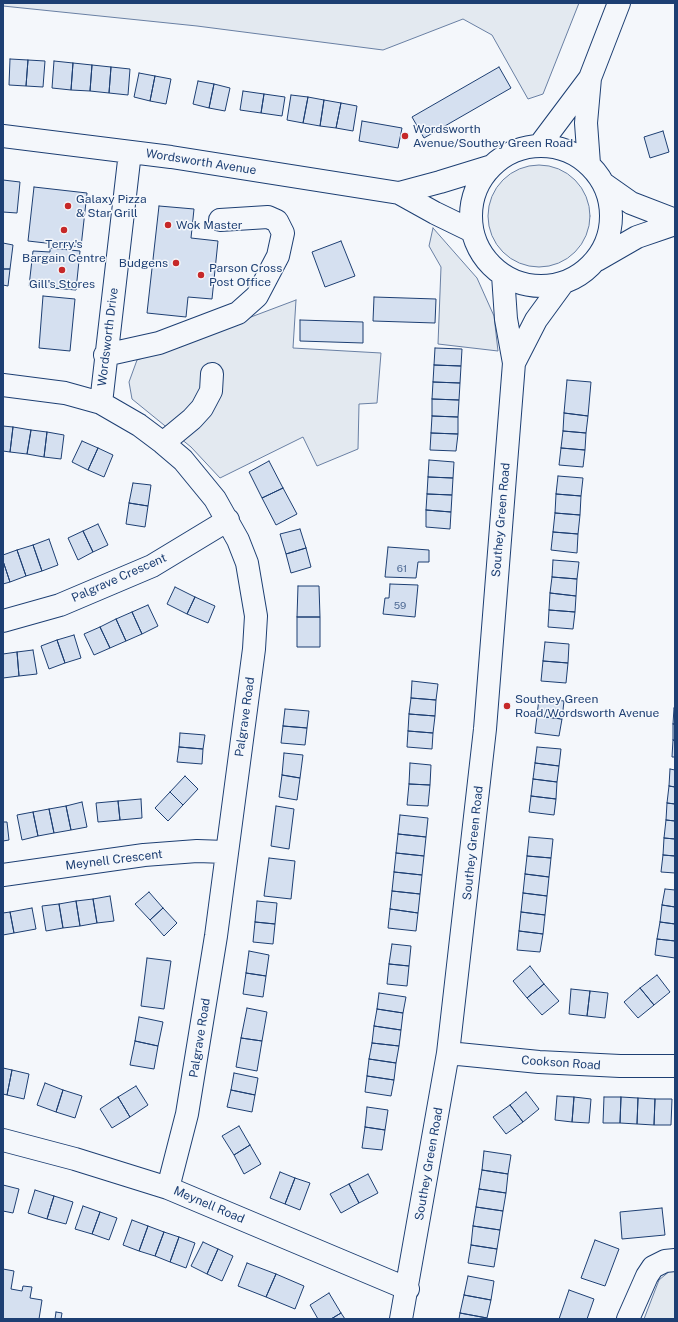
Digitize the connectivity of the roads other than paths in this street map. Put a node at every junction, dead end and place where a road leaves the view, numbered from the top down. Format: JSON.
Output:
{"nodes":[{"id":1,"x":619,"y":3,"type":"edge"},
{"id":2,"x":590,"y":78,"type":"junction"},
{"id":3,"x":3,"y":136,"type":"edge"},
{"id":4,"x":539,"y":146,"type":"junction"},
{"id":5,"x":130,"y":152,"type":"junction"},
{"id":6,"x":589,"y":164,"type":"junction"},
{"id":7,"x":492,"y":166,"type":"junction"},
{"id":8,"x":604,"y":184,"type":"junction"},
{"id":9,"x":398,"y":193,"type":"junction"},
{"id":10,"x":220,"y":220,"type":"dead end"},
{"id":11,"x":675,"y":220,"type":"edge"},
{"id":12,"x":675,"y":224,"type":"edge"},
{"id":13,"x":472,"y":230,"type":"junction"},
{"id":14,"x":597,"y":260,"type":"junction"},
{"id":15,"x":503,"y":275,"type":"junction"},
{"id":16,"x":562,"y":283,"type":"junction"},
{"id":17,"x":105,"y":356,"type":"junction"},
{"id":18,"x":514,"y":363,"type":"junction"},
{"id":19,"x":212,"y":374,"type":"dead end"},
{"id":20,"x":3,"y":385,"type":"edge"},
{"id":21,"x":101,"y":403,"type":"junction"},
{"id":22,"x":163,"y":442,"type":"junction"},
{"id":23,"x":228,"y":520,"type":"junction"},
{"id":24,"x":3,"y":620,"type":"edge"},
{"id":25,"x":226,"y":852,"type":"junction"},
{"id":26,"x":3,"y":875,"type":"edge"},
{"id":27,"x":448,"y":1053,"type":"junction"},
{"id":28,"x":675,"y":1066,"type":"edge"},
{"id":29,"x":3,"y":1140,"type":"edge"},
{"id":30,"x":168,"y":1188,"type":"junction"},
{"id":31,"x":675,"y":1260,"type":"edge"},
{"id":32,"x":408,"y":1289,"type":"junction"},
{"id":33,"x":401,"y":1319,"type":"edge"},
{"id":34,"x":628,"y":1319,"type":"edge"}],
"edges":[{"from":1,"to":2,"type":"street"},
{"from":2,"to":4,"type":"street"},
{"from":2,"to":6,"type":"street"},
{"from":3,"to":5,"type":"street","name":"Wordsworth Avenue"},
{"from":4,"to":6,"type":"street"},
{"from":4,"to":7,"type":"street"},
{"from":5,"to":9,"type":"street","name":"Wordsworth Avenue"},
{"from":5,"to":17,"type":"street","name":"Wordsworth Drive"},
{"from":6,"to":8,"type":"street"},
{"from":7,"to":9,"type":"street","name":"Wordsworth Avenue"},
{"from":7,"to":13,"type":"street"},
{"from":8,"to":11,"type":"street"},
{"from":8,"to":14,"type":"street"},
{"from":9,"to":13,"type":"street","name":"Wordsworth Avenue"},
{"from":10,"to":17,"type":"street"},
{"from":12,"to":14,"type":"street"},
{"from":13,"to":15,"type":"street"},
{"from":14,"to":16,"type":"street"},
{"from":15,"to":16,"type":"street"},
{"from":15,"to":18,"type":"street","name":"Southey Green Road"},
{"from":16,"to":18,"type":"street","name":"Southey Green Road"},
{"from":17,"to":21,"type":"street","name":"Wordsworth Drive"},
{"from":18,"to":27,"type":"street","name":"Southey Green Road"},
{"from":19,"to":22,"type":"street"},
{"from":20,"to":21,"type":"street","name":"Palgrave Road"},
{"from":21,"to":22,"type":"street","name":"Palgrave Road"},
{"from":22,"to":23,"type":"street","name":"Palgrave Road"},
{"from":23,"to":24,"type":"street","name":"Palgrave Crescent"},
{"from":23,"to":25,"type":"street","name":"Palgrave Road"},
{"from":25,"to":26,"type":"street","name":"Meynell Crescent"},
{"from":25,"to":30,"type":"street","name":"Palgrave Road"},
{"from":27,"to":28,"type":"street","name":"Cookson Road"},
{"from":27,"to":32,"type":"street","name":"Southey Green Road"},
{"from":29,"to":30,"type":"street","name":"Meynell Road"},
{"from":30,"to":32,"type":"street","name":"Meynell Road"},
{"from":31,"to":34,"type":"street"},
{"from":32,"to":33,"type":"street","name":"Southey Green Road"}]}
